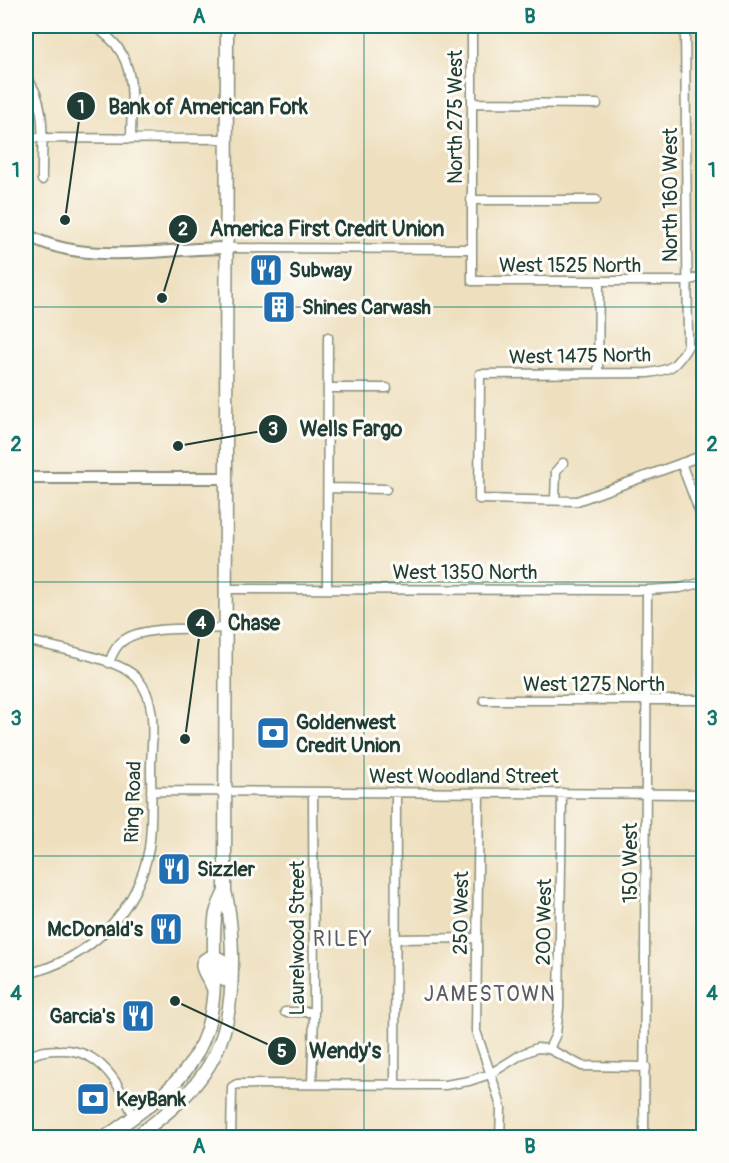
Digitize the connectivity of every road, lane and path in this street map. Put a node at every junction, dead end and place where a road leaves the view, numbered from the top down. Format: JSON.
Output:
{"nodes":[{"id":1,"x":95,"y":26,"type":"edge"},
{"id":2,"x":227,"y":26,"type":"edge"},
{"id":3,"x":472,"y":26,"type":"edge"},
{"id":4,"x":685,"y":26,"type":"edge"},
{"id":5,"x":26,"y":77,"type":"edge"},
{"id":6,"x":472,"y":104,"type":"junction"},
{"id":7,"x":597,"y":104,"type":"dead end"},
{"id":8,"x":26,"y":138,"type":"edge"},
{"id":9,"x":42,"y":139,"type":"junction"},
{"id":10,"x":131,"y":139,"type":"junction"},
{"id":11,"x":227,"y":140,"type":"junction"},
{"id":12,"x":42,"y":180,"type":"dead end"},
{"id":13,"x":471,"y":200,"type":"junction"},
{"id":14,"x":596,"y":200,"type":"dead end"},
{"id":15,"x":26,"y":234,"type":"edge"},
{"id":16,"x":226,"y":248,"type":"junction"},
{"id":17,"x":471,"y":249,"type":"junction"},
{"id":18,"x":704,"y":276,"type":"edge"},
{"id":19,"x":472,"y":281,"type":"joint"},
{"id":20,"x":599,"y":281,"type":"junction"},
{"id":21,"x":687,"y":281,"type":"junction"},
{"id":22,"x":328,"y":337,"type":"dead end"},
{"id":23,"x":678,"y":362,"type":"joint"},
{"id":24,"x":598,"y":373,"type":"junction"},
{"id":25,"x":328,"y":388,"type":"junction"},
{"id":26,"x":387,"y":388,"type":"dead end"},
{"id":27,"x":704,"y":455,"type":"edge"},
{"id":28,"x":563,"y":463,"type":"dead end"},
{"id":29,"x":681,"y":463,"type":"junction"},
{"id":30,"x":26,"y":478,"type":"edge"},
{"id":31,"x":226,"y":478,"type":"junction"},
{"id":32,"x":329,"y":488,"type":"junction"},
{"id":33,"x":386,"y":489,"type":"dead end"},
{"id":34,"x":555,"y":500,"type":"junction"},
{"id":35,"x":704,"y":524,"type":"edge"},
{"id":36,"x":704,"y":582,"type":"edge"},
{"id":37,"x":327,"y":588,"type":"junction"},
{"id":38,"x":225,"y":589,"type":"junction"},
{"id":39,"x":647,"y":590,"type":"junction"},
{"id":40,"x":225,"y":628,"type":"junction"},
{"id":41,"x":26,"y":640,"type":"edge"},
{"id":42,"x":109,"y":663,"type":"junction"},
{"id":43,"x":484,"y":700,"type":"dead end"},
{"id":44,"x":647,"y":700,"type":"junction"},
{"id":45,"x":704,"y":700,"type":"edge"},
{"id":46,"x":151,"y":791,"type":"junction"},
{"id":47,"x":225,"y":792,"type":"junction"},
{"id":48,"x":313,"y":792,"type":"junction"},
{"id":49,"x":396,"y":792,"type":"junction"},
{"id":50,"x":479,"y":793,"type":"junction"},
{"id":51,"x":562,"y":793,"type":"junction"},
{"id":52,"x":647,"y":793,"type":"junction"},
{"id":53,"x":704,"y":794,"type":"edge"},
{"id":54,"x":225,"y":891,"type":"junction"},
{"id":55,"x":477,"y":938,"type":"junction"},
{"id":56,"x":395,"y":939,"type":"junction"},
{"id":57,"x":215,"y":956,"type":"junction"},
{"id":58,"x":26,"y":974,"type":"edge"},
{"id":59,"x":285,"y":1012,"type":"dead end"},
{"id":60,"x":314,"y":1012,"type":"junction"},
{"id":61,"x":549,"y":1049,"type":"junction"},
{"id":62,"x":195,"y":1056,"type":"junction"},
{"id":63,"x":26,"y":1059,"type":"edge"},
{"id":64,"x":646,"y":1067,"type":"junction"},
{"id":65,"x":207,"y":1069,"type":"junction"},
{"id":66,"x":490,"y":1074,"type":"junction"},
{"id":67,"x":312,"y":1084,"type":"junction"},
{"id":68,"x":395,"y":1085,"type":"junction"},
{"id":69,"x":134,"y":1117,"type":"junction"},
{"id":70,"x":152,"y":1125,"type":"junction"},
{"id":71,"x":104,"y":1137,"type":"edge"},
{"id":72,"x":124,"y":1137,"type":"edge"},
{"id":73,"x":134,"y":1137,"type":"edge"},
{"id":74,"x":231,"y":1137,"type":"edge"},
{"id":75,"x":500,"y":1137,"type":"edge"},
{"id":76,"x":644,"y":1137,"type":"edge"}],
"edges":[{"from":1,"to":10,"type":"street"},
{"from":2,"to":11,"type":"main road"},
{"from":3,"to":6,"type":"street","name":"North 275 West"},
{"from":4,"to":21,"type":"street","name":"North 160 West"},
{"from":5,"to":9,"type":"street"},
{"from":6,"to":7,"type":"street"},
{"from":6,"to":13,"type":"street","name":"North 275 West"},
{"from":8,"to":9,"type":"street"},
{"from":9,"to":10,"type":"street"},
{"from":9,"to":12,"type":"street"},
{"from":10,"to":11,"type":"street"},
{"from":11,"to":16,"type":"main road"},
{"from":13,"to":14,"type":"street"},
{"from":13,"to":17,"type":"street","name":"North 275 West"},
{"from":15,"to":16,"type":"street"},
{"from":16,"to":17,"type":"street"},
{"from":16,"to":31,"type":"main road"},
{"from":17,"to":19,"type":"street","name":"North 275 West"},
{"from":18,"to":21,"type":"street","name":"West 1525 North"},
{"from":19,"to":20,"type":"street","name":"West 1525 North"},
{"from":20,"to":21,"type":"street","name":"West 1525 North"},
{"from":20,"to":24,"type":"street"},
{"from":21,"to":23,"type":"street","name":"North 160 West"},
{"from":22,"to":25,"type":"street"},
{"from":23,"to":24,"type":"street","name":"West 1475 North"},
{"from":24,"to":34,"type":"street","name":"West 1475 North"},
{"from":25,"to":26,"type":"street"},
{"from":25,"to":32,"type":"street"},
{"from":27,"to":29,"type":"street"},
{"from":28,"to":34,"type":"street"},
{"from":29,"to":34,"type":"street"},
{"from":29,"to":35,"type":"street"},
{"from":30,"to":31,"type":"street"},
{"from":31,"to":38,"type":"main road"},
{"from":32,"to":33,"type":"street"},
{"from":32,"to":37,"type":"street"},
{"from":36,"to":39,"type":"street","name":"West 1350 North"},
{"from":37,"to":38,"type":"street","name":"West 1350 North"},
{"from":37,"to":39,"type":"street","name":"West 1350 North"},
{"from":38,"to":40,"type":"main road"},
{"from":39,"to":44,"type":"street","name":"150 West"},
{"from":40,"to":42,"type":"street"},
{"from":40,"to":47,"type":"main road"},
{"from":41,"to":42,"type":"street","name":"Ring Road"},
{"from":42,"to":46,"type":"street","name":"Ring Road"},
{"from":43,"to":44,"type":"street","name":"West 1275 North"},
{"from":44,"to":45,"type":"street","name":"West 1275 North"},
{"from":44,"to":52,"type":"street","name":"150 West"},
{"from":46,"to":47,"type":"street","name":"West Woodland Street"},
{"from":46,"to":58,"type":"street","name":"Ring Road"},
{"from":47,"to":48,"type":"street","name":"West Woodland Street"},
{"from":47,"to":54,"type":"main road"},
{"from":48,"to":49,"type":"street","name":"West Woodland Street"},
{"from":48,"to":60,"type":"street","name":"Laurelwood Street"},
{"from":49,"to":50,"type":"street","name":"West Woodland Street"},
{"from":49,"to":56,"type":"street"},
{"from":50,"to":51,"type":"street","name":"West Woodland Street"},
{"from":50,"to":55,"type":"street","name":"250 West"},
{"from":51,"to":52,"type":"street","name":"West Woodland Street"},
{"from":51,"to":61,"type":"street","name":"200 West"},
{"from":52,"to":53,"type":"street","name":"West Woodland Street"},
{"from":52,"to":64,"type":"street","name":"150 West"},
{"from":54,"to":57,"type":"main road"},
{"from":54,"to":65,"type":"main road"},
{"from":55,"to":56,"type":"street"},
{"from":55,"to":66,"type":"street","name":"250 West"},
{"from":56,"to":68,"type":"street"},
{"from":57,"to":62,"type":"main road"},
{"from":57,"to":65,"type":"main road"},
{"from":59,"to":60,"type":"street"},
{"from":60,"to":67,"type":"street","name":"Laurelwood Street"},
{"from":61,"to":64,"type":"street"},
{"from":61,"to":66,"type":"street"},
{"from":62,"to":69,"type":"main road"},
{"from":62,"to":70,"type":"main road"},
{"from":63,"to":69,"type":"street"},
{"from":64,"to":76,"type":"street","name":"150 West"},
{"from":65,"to":70,"type":"main road"},
{"from":66,"to":68,"type":"street"},
{"from":66,"to":75,"type":"street","name":"250 West"},
{"from":67,"to":68,"type":"street"},
{"from":67,"to":74,"type":"street"},
{"from":69,"to":71,"type":"main road"},
{"from":69,"to":72,"type":"main road"},
{"from":70,"to":73,"type":"main road"}]}
